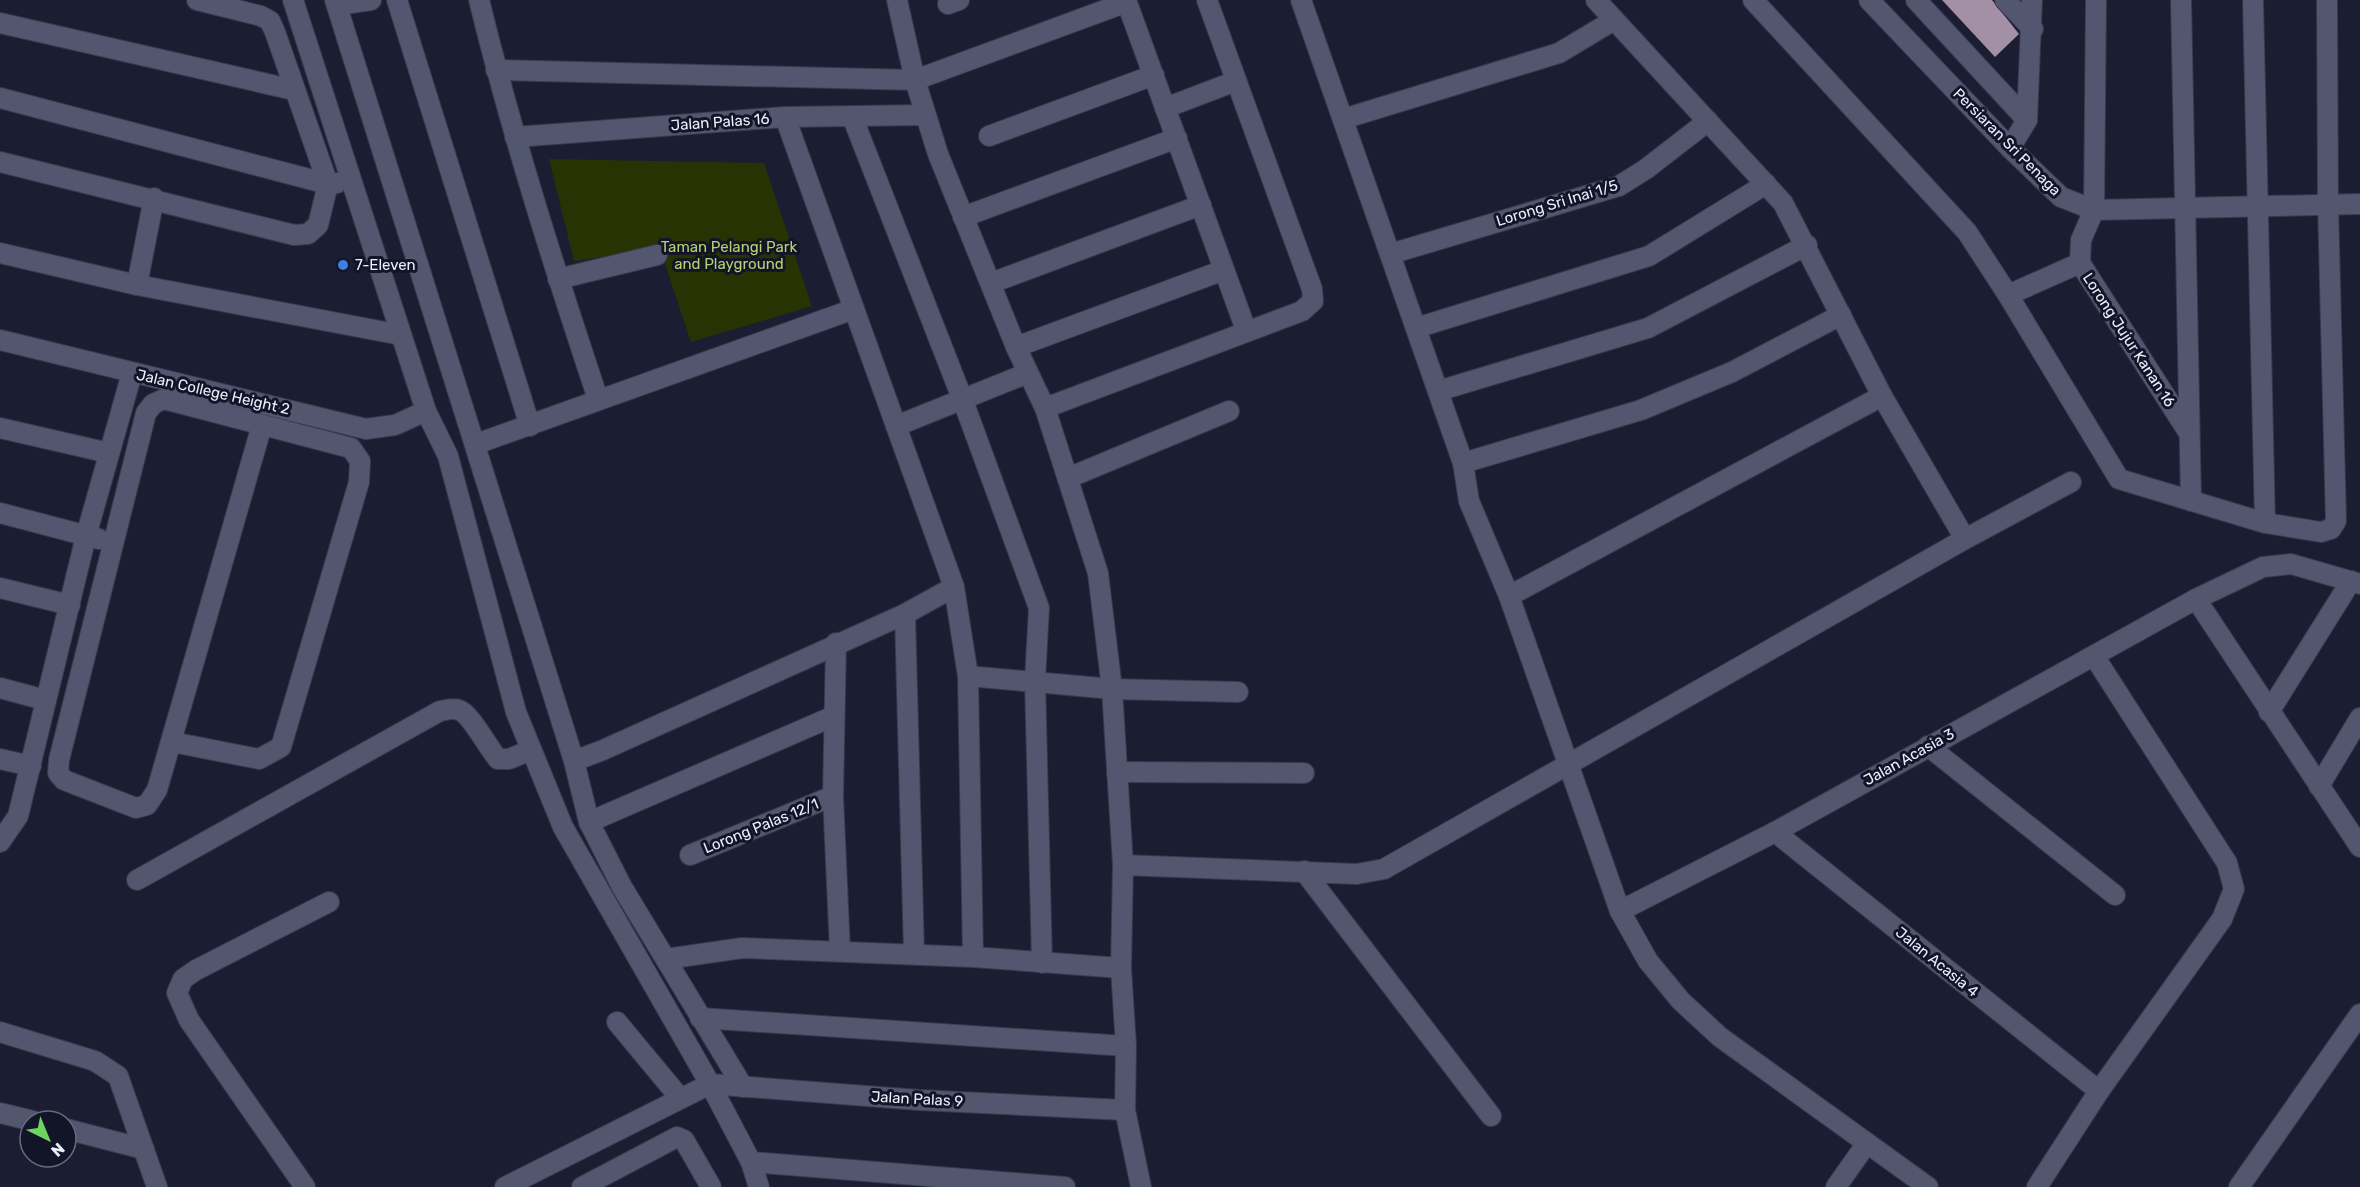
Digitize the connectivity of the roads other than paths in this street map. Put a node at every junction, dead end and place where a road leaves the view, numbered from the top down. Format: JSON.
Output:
{"nodes":[{"id":1,"x":197,"y":0,"type":"edge"},
{"id":2,"x":293,"y":0,"type":"edge"},
{"id":3,"x":371,"y":0,"type":"edge"},
{"id":4,"x":397,"y":0,"type":"edge"},
{"id":5,"x":479,"y":0,"type":"edge"},
{"id":6,"x":897,"y":0,"type":"edge"},
{"id":7,"x":1207,"y":0,"type":"edge"},
{"id":8,"x":1301,"y":0,"type":"edge"},
{"id":9,"x":1596,"y":0,"type":"edge"},
{"id":10,"x":1753,"y":0,"type":"edge"},
{"id":11,"x":1869,"y":0,"type":"edge"},
{"id":12,"x":1916,"y":0,"type":"edge"},
{"id":13,"x":2005,"y":0,"type":"edge"},
{"id":14,"x":2032,"y":0,"type":"edge"},
{"id":15,"x":2096,"y":0,"type":"edge"},
{"id":16,"x":2181,"y":0,"type":"edge"},
{"id":17,"x":2253,"y":0,"type":"edge"},
{"id":18,"x":2327,"y":0,"type":"edge"},
{"id":19,"x":1126,"y":1,"type":"edge"},
{"id":20,"x":336,"y":3,"type":"edge"},
{"id":21,"x":1614,"y":20,"type":"junction"},
{"id":22,"x":0,"y":23,"type":"edge"},
{"id":23,"x":2033,"y":29,"type":"junction"},
{"id":24,"x":496,"y":70,"type":"junction"},
{"id":25,"x":1154,"y":75,"type":"junction"},
{"id":26,"x":915,"y":80,"type":"junction"},
{"id":27,"x":1236,"y":81,"type":"junction"},
{"id":28,"x":294,"y":90,"type":"junction"},
{"id":29,"x":0,"y":98,"type":"edge"},
{"id":30,"x":1165,"y":108,"type":"junction"},
{"id":31,"x":925,"y":115,"type":"junction"},
{"id":32,"x":852,"y":116,"type":"junction"},
{"id":33,"x":785,"y":117,"type":"junction"},
{"id":34,"x":1343,"y":119,"type":"junction"},
{"id":35,"x":2027,"y":120,"type":"junction"},
{"id":36,"x":1708,"y":121,"type":"junction"},
{"id":37,"x":989,"y":136,"type":"dead end"},
{"id":38,"x":516,"y":137,"type":"junction"},
{"id":39,"x":1177,"y":138,"type":"junction"},
{"id":40,"x":2010,"y":148,"type":"junction"},
{"id":41,"x":0,"y":162,"type":"edge"},
{"id":42,"x":352,"y":181,"type":"junction"},
{"id":43,"x":328,"y":184,"type":"junction"},
{"id":44,"x":1766,"y":184,"type":"junction"},
{"id":45,"x":154,"y":198,"type":"junction"},
{"id":46,"x":2360,"y":204,"type":"edge"},
{"id":47,"x":1201,"y":205,"type":"junction"},
{"id":48,"x":2328,"y":205,"type":"junction"},
{"id":49,"x":2258,"y":206,"type":"junction"},
{"id":50,"x":2185,"y":208,"type":"junction"},
{"id":51,"x":2094,"y":210,"type":"junction"},
{"id":52,"x":963,"y":217,"type":"junction"},
{"id":53,"x":1806,"y":245,"type":"junction"},
{"id":54,"x":0,"y":253,"type":"edge"},
{"id":55,"x":1390,"y":254,"type":"junction"},
{"id":56,"x":657,"y":255,"type":"dead end"},
{"id":57,"x":2080,"y":263,"type":"junction"},
{"id":58,"x":1224,"y":270,"type":"junction"},
{"id":59,"x":558,"y":279,"type":"junction"},
{"id":60,"x":991,"y":283,"type":"junction"},
{"id":61,"x":137,"y":285,"type":"junction"},
{"id":62,"x":2008,"y":295,"type":"junction"},
{"id":63,"x":854,"y":309,"type":"junction"},
{"id":64,"x":1841,"y":315,"type":"junction"},
{"id":65,"x":1416,"y":328,"type":"junction"},
{"id":66,"x":1246,"y":330,"type":"junction"},
{"id":67,"x":401,"y":335,"type":"junction"},
{"id":68,"x":0,"y":340,"type":"edge"},
{"id":69,"x":1016,"y":347,"type":"junction"},
{"id":70,"x":132,"y":373,"type":"junction"},
{"id":71,"x":1028,"y":373,"type":"junction"},
{"id":72,"x":1438,"y":391,"type":"junction"},
{"id":73,"x":1882,"y":396,"type":"junction"},
{"id":74,"x":962,"y":398,"type":"junction"},
{"id":75,"x":598,"y":399,"type":"junction"},
{"id":76,"x":1045,"y":408,"type":"junction"},
{"id":77,"x":426,"y":411,"type":"junction"},
{"id":78,"x":1229,"y":411,"type":"dead end"},
{"id":79,"x":262,"y":425,"type":"junction"},
{"id":80,"x":530,"y":426,"type":"junction"},
{"id":81,"x":896,"y":426,"type":"junction"},
{"id":82,"x":0,"y":428,"type":"edge"},
{"id":83,"x":2189,"y":433,"type":"junction"},
{"id":84,"x":476,"y":444,"type":"junction"},
{"id":85,"x":109,"y":453,"type":"junction"},
{"id":86,"x":1463,"y":463,"type":"junction"},
{"id":87,"x":1068,"y":478,"type":"junction"},
{"id":88,"x":2071,"y":482,"type":"dead end"},
{"id":89,"x":2191,"y":501,"type":"junction"},
{"id":90,"x":0,"y":513,"type":"edge"},
{"id":91,"x":2265,"y":523,"type":"junction"},
{"id":92,"x":86,"y":536,"type":"junction"},
{"id":93,"x":1965,"y":539,"type":"junction"},
{"id":94,"x":114,"y":543,"type":"junction"},
{"id":95,"x":2356,"y":582,"type":"edge"},
{"id":96,"x":954,"y":587,"type":"junction"},
{"id":97,"x":0,"y":588,"type":"edge"},
{"id":98,"x":1509,"y":596,"type":"junction"},
{"id":99,"x":2196,"y":599,"type":"junction"},
{"id":100,"x":70,"y":605,"type":"junction"},
{"id":101,"x":905,"y":614,"type":"junction"},
{"id":102,"x":836,"y":643,"type":"junction"},
{"id":103,"x":2094,"y":656,"type":"junction"},
{"id":104,"x":968,"y":676,"type":"junction"},
{"id":105,"x":1035,"y":681,"type":"junction"},
{"id":106,"x":0,"y":688,"type":"edge"},
{"id":107,"x":1112,"y":688,"type":"junction"},
{"id":108,"x":1238,"y":692,"type":"dead end"},
{"id":109,"x":45,"y":700,"type":"junction"},
{"id":110,"x":2269,"y":712,"type":"junction"},
{"id":111,"x":834,"y":716,"type":"junction"},
{"id":112,"x":2360,"y":718,"type":"edge"},
{"id":113,"x":172,"y":742,"type":"junction"},
{"id":114,"x":1929,"y":746,"type":"junction"},
{"id":115,"x":531,"y":750,"type":"junction"},
{"id":116,"x":0,"y":759,"type":"edge"},
{"id":117,"x":574,"y":761,"type":"junction"},
{"id":118,"x":1568,"y":764,"type":"junction"},
{"id":119,"x":30,"y":766,"type":"junction"},
{"id":120,"x":1117,"y":772,"type":"junction"},
{"id":121,"x":1304,"y":773,"type":"dead end"},
{"id":122,"x":2319,"y":786,"type":"junction"},
{"id":123,"x":833,"y":796,"type":"junction"},
{"id":124,"x":589,"y":822,"type":"junction"},
{"id":125,"x":1775,"y":832,"type":"junction"},
{"id":126,"x":0,"y":842,"type":"edge"},
{"id":127,"x":2360,"y":846,"type":"edge"},
{"id":128,"x":690,"y":855,"type":"dead end"},
{"id":129,"x":1123,"y":865,"type":"junction"},
{"id":130,"x":1304,"y":871,"type":"junction"},
{"id":131,"x":137,"y":880,"type":"dead end"},
{"id":132,"x":2115,"y":895,"type":"dead end"},
{"id":133,"x":329,"y":902,"type":"dead end"},
{"id":134,"x":1620,"y":911,"type":"junction"},
{"id":135,"x":840,"y":951,"type":"junction"},
{"id":136,"x":914,"y":954,"type":"junction"},
{"id":137,"x":973,"y":957,"type":"junction"},
{"id":138,"x":666,"y":959,"type":"junction"},
{"id":139,"x":1042,"y":963,"type":"junction"},
{"id":140,"x":1121,"y":968,"type":"junction"},
{"id":141,"x":2360,"y":1014,"type":"edge"},
{"id":142,"x":700,"y":1018,"type":"junction"},
{"id":143,"x":617,"y":1022,"type":"dead end"},
{"id":144,"x":0,"y":1032,"type":"edge"},
{"id":145,"x":1126,"y":1046,"type":"junction"},
{"id":146,"x":710,"y":1084,"type":"junction"},
{"id":147,"x":743,"y":1088,"type":"junction"},
{"id":148,"x":2099,"y":1091,"type":"junction"},
{"id":149,"x":680,"y":1098,"type":"junction"},
{"id":150,"x":1125,"y":1110,"type":"junction"},
{"id":151,"x":0,"y":1113,"type":"edge"},
{"id":152,"x":1491,"y":1116,"type":"dead end"},
{"id":153,"x":18,"y":1117,"type":"edge"},
{"id":154,"x":78,"y":1132,"type":"edge"},
{"id":155,"x":1867,"y":1143,"type":"junction"},
{"id":156,"x":144,"y":1149,"type":"junction"},
{"id":157,"x":751,"y":1162,"type":"junction"},
{"id":158,"x":158,"y":1187,"type":"edge"},
{"id":159,"x":305,"y":1187,"type":"edge"},
{"id":160,"x":505,"y":1187,"type":"edge"},
{"id":161,"x":582,"y":1187,"type":"edge"},
{"id":162,"x":711,"y":1187,"type":"edge"},
{"id":163,"x":759,"y":1187,"type":"edge"},
{"id":164,"x":1065,"y":1187,"type":"edge"},
{"id":165,"x":1141,"y":1187,"type":"edge"},
{"id":166,"x":1836,"y":1187,"type":"edge"},
{"id":167,"x":1928,"y":1187,"type":"edge"},
{"id":168,"x":2037,"y":1187,"type":"edge"},
{"id":169,"x":2239,"y":1187,"type":"edge"}],
"edges":[{"from":1,"to":28,"type":"street"},
{"from":2,"to":42,"type":"street"},
{"from":3,"to":20,"type":"street"},
{"from":4,"to":80,"type":"street"},
{"from":5,"to":24,"type":"street"},
{"from":6,"to":26,"type":"street"},
{"from":7,"to":27,"type":"street"},
{"from":8,"to":34,"type":"street"},
{"from":9,"to":21,"type":"street"},
{"from":10,"to":62,"type":"street"},
{"from":11,"to":40,"type":"street","name":"Persiaran Sri Penaga"},
{"from":12,"to":35,"type":"street"},
{"from":13,"to":23,"type":"street"},
{"from":14,"to":23,"type":"street"},
{"from":15,"to":51,"type":"street"},
{"from":16,"to":50,"type":"street"},
{"from":17,"to":49,"type":"street"},
{"from":18,"to":48,"type":"street"},
{"from":19,"to":25,"type":"street"},
{"from":19,"to":26,"type":"street"},
{"from":20,"to":84,"type":"street"},
{"from":21,"to":34,"type":"street"},
{"from":21,"to":36,"type":"street"},
{"from":22,"to":28,"type":"street"},
{"from":23,"to":35,"type":"street"},
{"from":24,"to":26,"type":"street"},
{"from":24,"to":38,"type":"street"},
{"from":25,"to":30,"type":"street"},
{"from":25,"to":37,"type":"street"},
{"from":26,"to":31,"type":"street"},
{"from":27,"to":30,"type":"street"},
{"from":27,"to":66,"type":"street"},
{"from":28,"to":43,"type":"street"},
{"from":29,"to":43,"type":"street"},
{"from":30,"to":39,"type":"street"},
{"from":31,"to":32,"type":"street","name":"Jalan Palas 16"},
{"from":31,"to":52,"type":"street"},
{"from":32,"to":33,"type":"street","name":"Jalan Palas 16"},
{"from":32,"to":74,"type":"street"},
{"from":33,"to":38,"type":"street","name":"Jalan Palas 16"},
{"from":33,"to":63,"type":"street"},
{"from":34,"to":55,"type":"street"},
{"from":35,"to":40,"type":"street"},
{"from":36,"to":44,"type":"street"},
{"from":36,"to":55,"type":"street","name":"Lorong Sri Inai 1/5"},
{"from":38,"to":59,"type":"street"},
{"from":39,"to":47,"type":"street"},
{"from":39,"to":52,"type":"street"},
{"from":40,"to":51,"type":"street","name":"Persiaran Sri Penaga"},
{"from":41,"to":45,"type":"street"},
{"from":42,"to":43,"type":"street"},
{"from":42,"to":67,"type":"street"},
{"from":43,"to":45,"type":"street"},
{"from":44,"to":53,"type":"street"},
{"from":44,"to":65,"type":"street"},
{"from":45,"to":61,"type":"street"},
{"from":46,"to":48,"type":"street","name":"Persiaran Sri Penaga"},
{"from":47,"to":58,"type":"street"},
{"from":47,"to":60,"type":"street"},
{"from":48,"to":49,"type":"street","name":"Persiaran Sri Penaga"},
{"from":48,"to":91,"type":"street"},
{"from":49,"to":50,"type":"street","name":"Persiaran Sri Penaga"},
{"from":49,"to":91,"type":"street"},
{"from":50,"to":51,"type":"street","name":"Persiaran Sri Penaga"},
{"from":50,"to":83,"type":"street"},
{"from":51,"to":57,"type":"street","name":"Lorong Jujur Kanan 16"},
{"from":52,"to":60,"type":"street"},
{"from":53,"to":64,"type":"street"},
{"from":53,"to":72,"type":"street"},
{"from":54,"to":61,"type":"street"},
{"from":55,"to":65,"type":"street"},
{"from":56,"to":59,"type":"street"},
{"from":57,"to":62,"type":"street"},
{"from":57,"to":83,"type":"street","name":"Lorong Jujur Kanan 16"},
{"from":58,"to":66,"type":"street"},
{"from":58,"to":69,"type":"street"},
{"from":59,"to":75,"type":"street"},
{"from":60,"to":69,"type":"street"},
{"from":61,"to":67,"type":"street"},
{"from":62,"to":89,"type":"street"},
{"from":63,"to":75,"type":"street"},
{"from":63,"to":81,"type":"street"},
{"from":64,"to":73,"type":"street"},
{"from":64,"to":86,"type":"street"},
{"from":65,"to":72,"type":"street"},
{"from":66,"to":76,"type":"street"},
{"from":67,"to":77,"type":"street"},
{"from":68,"to":70,"type":"street","name":"Jalan College Height 2"},
{"from":69,"to":71,"type":"street"},
{"from":70,"to":77,"type":"street","name":"Jalan College Height 2"},
{"from":70,"to":85,"type":"street"},
{"from":71,"to":74,"type":"street"},
{"from":71,"to":76,"type":"street"},
{"from":72,"to":86,"type":"street"},
{"from":73,"to":93,"type":"street"},
{"from":73,"to":98,"type":"street"},
{"from":74,"to":81,"type":"street"},
{"from":74,"to":105,"type":"street"},
{"from":75,"to":80,"type":"street"},
{"from":76,"to":87,"type":"street"},
{"from":77,"to":115,"type":"street"},
{"from":78,"to":87,"type":"street"},
{"from":79,"to":94,"type":"street"},
{"from":79,"to":113,"type":"street"},
{"from":79,"to":113,"type":"street"},
{"from":80,"to":84,"type":"street"},
{"from":81,"to":96,"type":"street"},
{"from":82,"to":85,"type":"street"},
{"from":83,"to":89,"type":"street"},
{"from":84,"to":117,"type":"street"},
{"from":85,"to":92,"type":"street"},
{"from":86,"to":98,"type":"street"},
{"from":87,"to":107,"type":"street"},
{"from":88,"to":93,"type":"street"},
{"from":89,"to":91,"type":"street"},
{"from":90,"to":92,"type":"street"},
{"from":92,"to":94,"type":"street"},
{"from":92,"to":100,"type":"street"},
{"from":93,"to":118,"type":"street"},
{"from":94,"to":113,"type":"street"},
{"from":95,"to":99,"type":"street","name":"Jalan Acasia 3"},
{"from":95,"to":110,"type":"street"},
{"from":96,"to":101,"type":"street"},
{"from":96,"to":104,"type":"street"},
{"from":97,"to":100,"type":"street"},
{"from":98,"to":118,"type":"street"},
{"from":99,"to":103,"type":"street","name":"Jalan Acasia 3"},
{"from":99,"to":110,"type":"street"},
{"from":100,"to":109,"type":"street"},
{"from":101,"to":102,"type":"street"},
{"from":101,"to":136,"type":"street"},
{"from":102,"to":111,"type":"street"},
{"from":102,"to":117,"type":"street"},
{"from":103,"to":114,"type":"street","name":"Jalan Acasia 3"},
{"from":103,"to":148,"type":"street"},
{"from":104,"to":105,"type":"street"},
{"from":104,"to":137,"type":"street"},
{"from":105,"to":107,"type":"street"},
{"from":105,"to":139,"type":"street"},
{"from":106,"to":109,"type":"street"},
{"from":107,"to":108,"type":"street"},
{"from":107,"to":120,"type":"street"},
{"from":109,"to":119,"type":"street"},
{"from":110,"to":122,"type":"street"},
{"from":111,"to":123,"type":"street"},
{"from":111,"to":124,"type":"street"},
{"from":112,"to":122,"type":"street"},
{"from":114,"to":125,"type":"street","name":"Jalan Acasia 3"},
{"from":114,"to":132,"type":"street"},
{"from":115,"to":131,"type":"street"},
{"from":115,"to":146,"type":"street"},
{"from":116,"to":119,"type":"street"},
{"from":117,"to":124,"type":"street"},
{"from":118,"to":130,"type":"street"},
{"from":118,"to":134,"type":"street"},
{"from":119,"to":126,"type":"street"},
{"from":120,"to":121,"type":"street"},
{"from":120,"to":129,"type":"street"},
{"from":122,"to":127,"type":"street"},
{"from":123,"to":128,"type":"street","name":"Lorong Palas 12/1"},
{"from":123,"to":135,"type":"street"},
{"from":124,"to":138,"type":"street"},
{"from":125,"to":134,"type":"street","name":"Jalan Acasia 3"},
{"from":125,"to":148,"type":"street","name":"Jalan Acasia 4"},
{"from":129,"to":130,"type":"street"},
{"from":129,"to":140,"type":"street"},
{"from":130,"to":152,"type":"street"},
{"from":133,"to":159,"type":"street"},
{"from":134,"to":155,"type":"street"},
{"from":135,"to":136,"type":"street"},
{"from":135,"to":138,"type":"street"},
{"from":136,"to":137,"type":"street"},
{"from":137,"to":139,"type":"street"},
{"from":138,"to":142,"type":"street"},
{"from":139,"to":140,"type":"street"},
{"from":140,"to":145,"type":"street"},
{"from":141,"to":169,"type":"street"},
{"from":142,"to":145,"type":"street"},
{"from":142,"to":147,"type":"street"},
{"from":143,"to":149,"type":"street"},
{"from":144,"to":156,"type":"street"},
{"from":145,"to":150,"type":"street"},
{"from":146,"to":147,"type":"street","name":"Jalan Palas 9"},
{"from":146,"to":149,"type":"street"},
{"from":146,"to":157,"type":"street"},
{"from":147,"to":150,"type":"street","name":"Jalan Palas 9"},
{"from":148,"to":168,"type":"street"},
{"from":149,"to":160,"type":"street"},
{"from":150,"to":165,"type":"street"},
{"from":151,"to":153,"type":"street"},
{"from":154,"to":156,"type":"street"},
{"from":155,"to":166,"type":"street"},
{"from":155,"to":167,"type":"street"},
{"from":156,"to":158,"type":"street"},
{"from":157,"to":163,"type":"street"},
{"from":157,"to":164,"type":"street"},
{"from":161,"to":162,"type":"street"}]}
